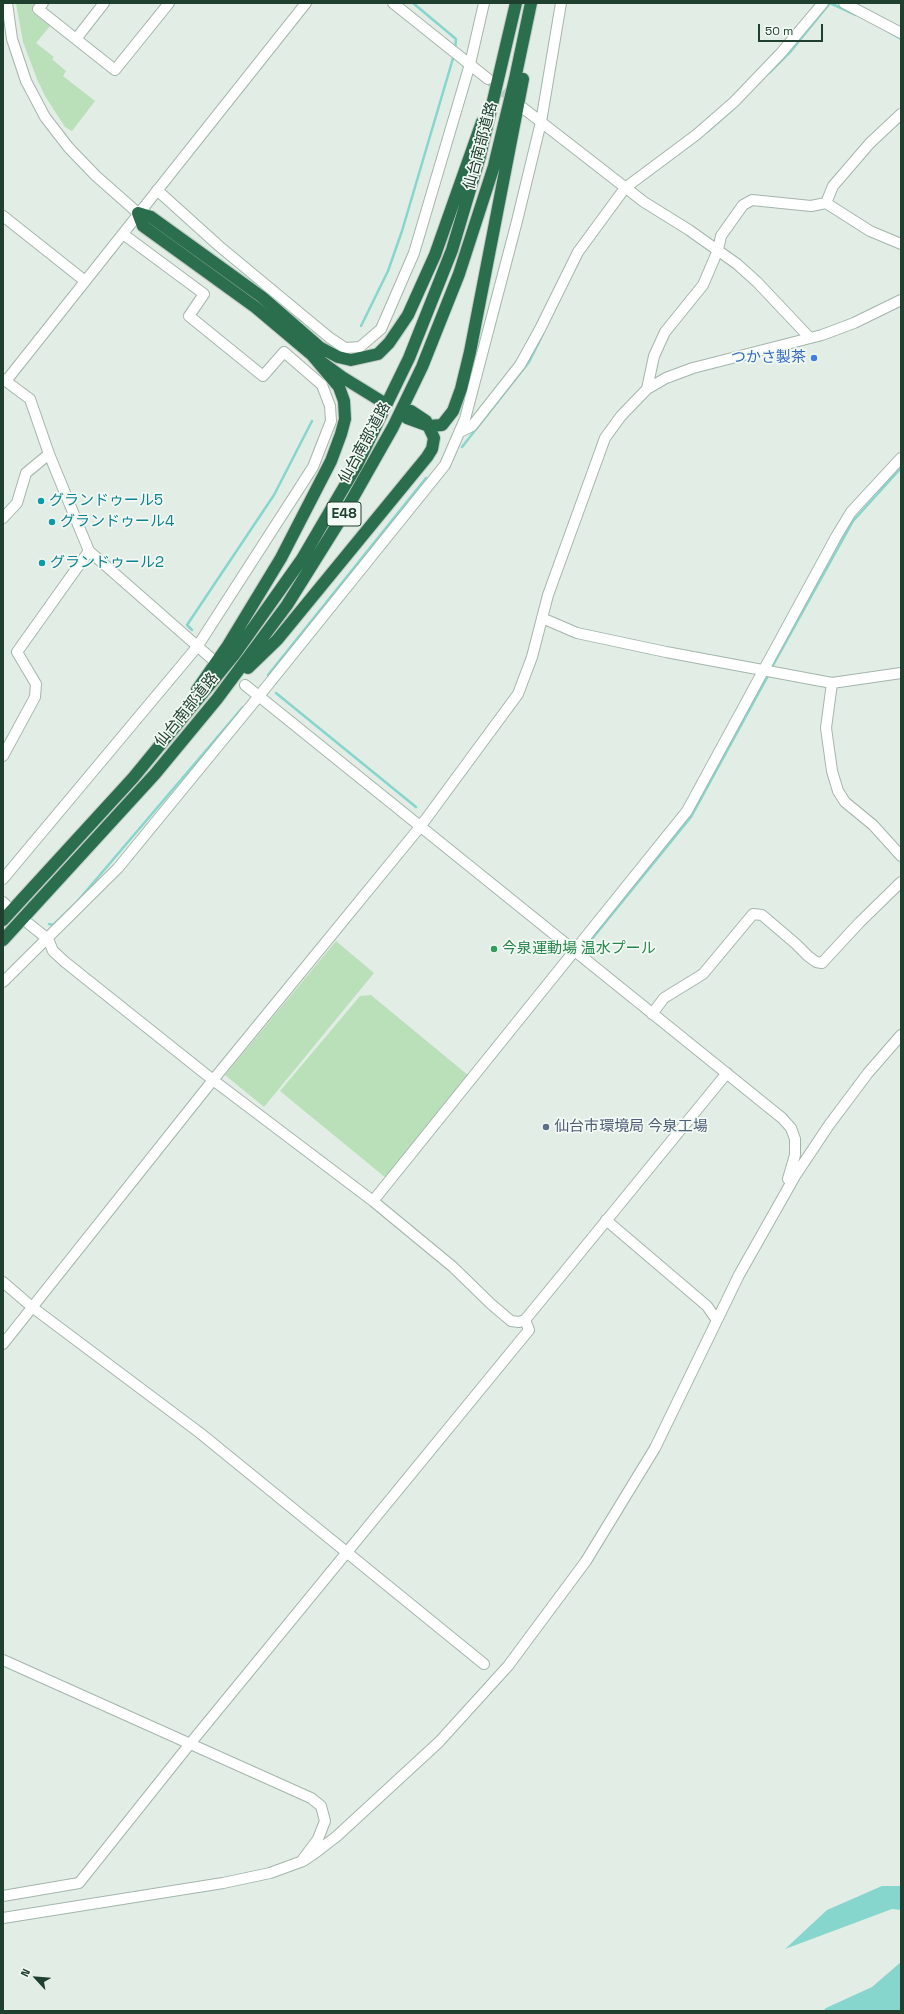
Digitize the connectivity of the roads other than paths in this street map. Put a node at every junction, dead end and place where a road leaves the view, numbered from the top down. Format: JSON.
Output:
{"nodes":[{"id":1,"x":7,"y":3,"type":"edge"},
{"id":2,"x":43,"y":3,"type":"edge"},
{"id":3,"x":104,"y":3,"type":"edge"},
{"id":4,"x":169,"y":3,"type":"edge"},
{"id":5,"x":306,"y":3,"type":"edge"},
{"id":6,"x":393,"y":3,"type":"edge"},
{"id":7,"x":484,"y":3,"type":"edge"},
{"id":8,"x":516,"y":3,"type":"edge"},
{"id":9,"x":532,"y":3,"type":"edge"},
{"id":10,"x":561,"y":3,"type":"edge"},
{"id":11,"x":823,"y":3,"type":"edge"},
{"id":12,"x":844,"y":3,"type":"edge"},
{"id":13,"x":901,"y":33,"type":"edge"},
{"id":14,"x":76,"y":38,"type":"junction"},
{"id":15,"x":470,"y":64,"type":"junction"},
{"id":16,"x":502,"y":68,"type":"junction"},
{"id":17,"x":488,"y":79,"type":"tunnel mouth"},
{"id":18,"x":523,"y":108,"type":"tunnel mouth"},
{"id":19,"x":901,"y":114,"type":"edge"},
{"id":20,"x":541,"y":122,"type":"junction"},
{"id":21,"x":625,"y":188,"type":"junction"},
{"id":22,"x":157,"y":190,"type":"junction"},
{"id":23,"x":826,"y":203,"type":"junction"},
{"id":24,"x":138,"y":213,"type":"junction"},
{"id":25,"x":3,"y":216,"type":"edge"},
{"id":26,"x":123,"y":234,"type":"junction"},
{"id":27,"x":901,"y":244,"type":"edge"},
{"id":28,"x":718,"y":250,"type":"junction"},
{"id":29,"x":84,"y":280,"type":"junction"},
{"id":30,"x":901,"y":300,"type":"edge"},
{"id":31,"x":809,"y":337,"type":"junction"},
{"id":32,"x":316,"y":351,"type":"junction"},
{"id":33,"x":4,"y":380,"type":"edge"},
{"id":34,"x":647,"y":389,"type":"junction"},
{"id":35,"x":383,"y":398,"type":"dead end"},
{"id":36,"x":409,"y":414,"type":"dead end"},
{"id":37,"x":429,"y":426,"type":"junction"},
{"id":38,"x":460,"y":432,"type":"junction"},
{"id":39,"x":49,"y":454,"type":"junction"},
{"id":40,"x":901,"y":458,"type":"edge"},
{"id":41,"x":3,"y":518,"type":"edge"},
{"id":42,"x":89,"y":551,"type":"junction"},
{"id":43,"x":542,"y":618,"type":"junction"},
{"id":44,"x":197,"y":647,"type":"junction"},
{"id":45,"x":212,"y":659,"type":"dead end"},
{"id":46,"x":769,"y":671,"type":"junction"},
{"id":47,"x":901,"y":674,"type":"edge"},
{"id":48,"x":832,"y":683,"type":"junction"},
{"id":49,"x":245,"y":685,"type":"dead end"},
{"id":50,"x":259,"y":696,"type":"junction"},
{"id":51,"x":217,"y":699,"type":"junction"},
{"id":52,"x":3,"y":756,"type":"edge"},
{"id":53,"x":133,"y":778,"type":"junction"},
{"id":54,"x":420,"y":826,"type":"junction"},
{"id":55,"x":901,"y":856,"type":"edge"},
{"id":56,"x":3,"y":879,"type":"edge"},
{"id":57,"x":901,"y":882,"type":"edge"},
{"id":58,"x":3,"y":920,"type":"edge"},
{"id":59,"x":29,"y":924,"type":"dead end"},
{"id":60,"x":48,"y":939,"type":"junction"},
{"id":61,"x":3,"y":940,"type":"edge"},
{"id":62,"x":574,"y":951,"type":"junction"},
{"id":63,"x":3,"y":982,"type":"edge"},
{"id":64,"x":654,"y":1011,"type":"junction"},
{"id":65,"x":901,"y":1035,"type":"edge"},
{"id":66,"x":727,"y":1073,"type":"junction"},
{"id":67,"x":213,"y":1080,"type":"junction"},
{"id":68,"x":782,"y":1199,"type":"junction"},
{"id":69,"x":373,"y":1201,"type":"junction"},
{"id":70,"x":606,"y":1220,"type":"junction"},
{"id":71,"x":3,"y":1282,"type":"edge"},
{"id":72,"x":32,"y":1307,"type":"junction"},
{"id":73,"x":716,"y":1319,"type":"junction"},
{"id":74,"x":525,"y":1320,"type":"junction"},
{"id":75,"x":3,"y":1344,"type":"edge"},
{"id":76,"x":348,"y":1553,"type":"junction"},
{"id":77,"x":3,"y":1660,"type":"edge"},
{"id":78,"x":484,"y":1664,"type":"dead end"},
{"id":79,"x":189,"y":1745,"type":"junction"},
{"id":80,"x":303,"y":1860,"type":"junction"},
{"id":81,"x":3,"y":1896,"type":"edge"},
{"id":82,"x":3,"y":1918,"type":"edge"}],
"edges":[{"from":1,"to":24,"type":"street"},
{"from":2,"to":14,"type":"street"},
{"from":3,"to":14,"type":"street"},
{"from":4,"to":14,"type":"street"},
{"from":5,"to":22,"type":"street"},
{"from":6,"to":15,"type":"street"},
{"from":7,"to":15,"type":"street"},
{"from":8,"to":16,"type":"highway","name":"仙台南部道路","number":"E48"},
{"from":9,"to":37,"type":"highway"},
{"from":9,"to":51,"type":"highway","name":"仙台南部道路","number":"E48"},
{"from":10,"to":20,"type":"street"},
{"from":11,"to":21,"type":"street"},
{"from":12,"to":13,"type":"street"},
{"from":15,"to":17,"type":"street"},
{"from":15,"to":22,"type":"street"},
{"from":16,"to":32,"type":"highway"},
{"from":16,"to":53,"type":"highway","name":"仙台南部道路","number":"E48"},
{"from":18,"to":20,"type":"street"},
{"from":19,"to":23,"type":"street"},
{"from":20,"to":21,"type":"street"},
{"from":20,"to":38,"type":"street"},
{"from":21,"to":28,"type":"street"},
{"from":21,"to":38,"type":"street"},
{"from":22,"to":24,"type":"street"},
{"from":23,"to":27,"type":"street"},
{"from":23,"to":28,"type":"street"},
{"from":24,"to":26,"type":"street"},
{"from":24,"to":32,"type":"highway"},
{"from":25,"to":29,"type":"street"},
{"from":26,"to":29,"type":"street"},
{"from":26,"to":44,"type":"street"},
{"from":28,"to":31,"type":"street"},
{"from":28,"to":34,"type":"street"},
{"from":29,"to":33,"type":"street"},
{"from":30,"to":31,"type":"street"},
{"from":31,"to":34,"type":"street"},
{"from":32,"to":35,"type":"highway"},
{"from":32,"to":53,"type":"highway"},
{"from":33,"to":39,"type":"street"},
{"from":34,"to":43,"type":"street"},
{"from":36,"to":37,"type":"highway"},
{"from":37,"to":51,"type":"highway"},
{"from":38,"to":50,"type":"street"},
{"from":39,"to":41,"type":"street"},
{"from":39,"to":42,"type":"street"},
{"from":40,"to":46,"type":"street"},
{"from":42,"to":44,"type":"street"},
{"from":42,"to":52,"type":"street"},
{"from":43,"to":46,"type":"street"},
{"from":43,"to":54,"type":"street"},
{"from":44,"to":45,"type":"street"},
{"from":44,"to":56,"type":"street"},
{"from":46,"to":48,"type":"street"},
{"from":46,"to":62,"type":"street"},
{"from":47,"to":48,"type":"street"},
{"from":48,"to":55,"type":"street"},
{"from":49,"to":50,"type":"street"},
{"from":50,"to":54,"type":"street"},
{"from":50,"to":60,"type":"street"},
{"from":51,"to":61,"type":"highway","name":"仙台南部道路","number":"E48"},
{"from":53,"to":58,"type":"highway","name":"仙台南部道路","number":"E48"},
{"from":54,"to":62,"type":"street"},
{"from":54,"to":67,"type":"street"},
{"from":57,"to":64,"type":"street"},
{"from":59,"to":60,"type":"street"},
{"from":60,"to":63,"type":"street"},
{"from":60,"to":67,"type":"street"},
{"from":62,"to":64,"type":"street"},
{"from":62,"to":69,"type":"street"},
{"from":64,"to":66,"type":"street"},
{"from":65,"to":68,"type":"street"},
{"from":66,"to":68,"type":"street"},
{"from":66,"to":70,"type":"street"},
{"from":67,"to":69,"type":"street"},
{"from":67,"to":72,"type":"street"},
{"from":68,"to":73,"type":"street"},
{"from":69,"to":74,"type":"street"},
{"from":70,"to":73,"type":"street"},
{"from":70,"to":74,"type":"street"},
{"from":71,"to":72,"type":"street"},
{"from":72,"to":75,"type":"street"},
{"from":72,"to":76,"type":"street"},
{"from":73,"to":80,"type":"street"},
{"from":74,"to":76,"type":"street"},
{"from":76,"to":78,"type":"street"},
{"from":76,"to":79,"type":"street"},
{"from":77,"to":79,"type":"street"},
{"from":79,"to":80,"type":"street"},
{"from":79,"to":81,"type":"street"},
{"from":80,"to":82,"type":"street"}]}
